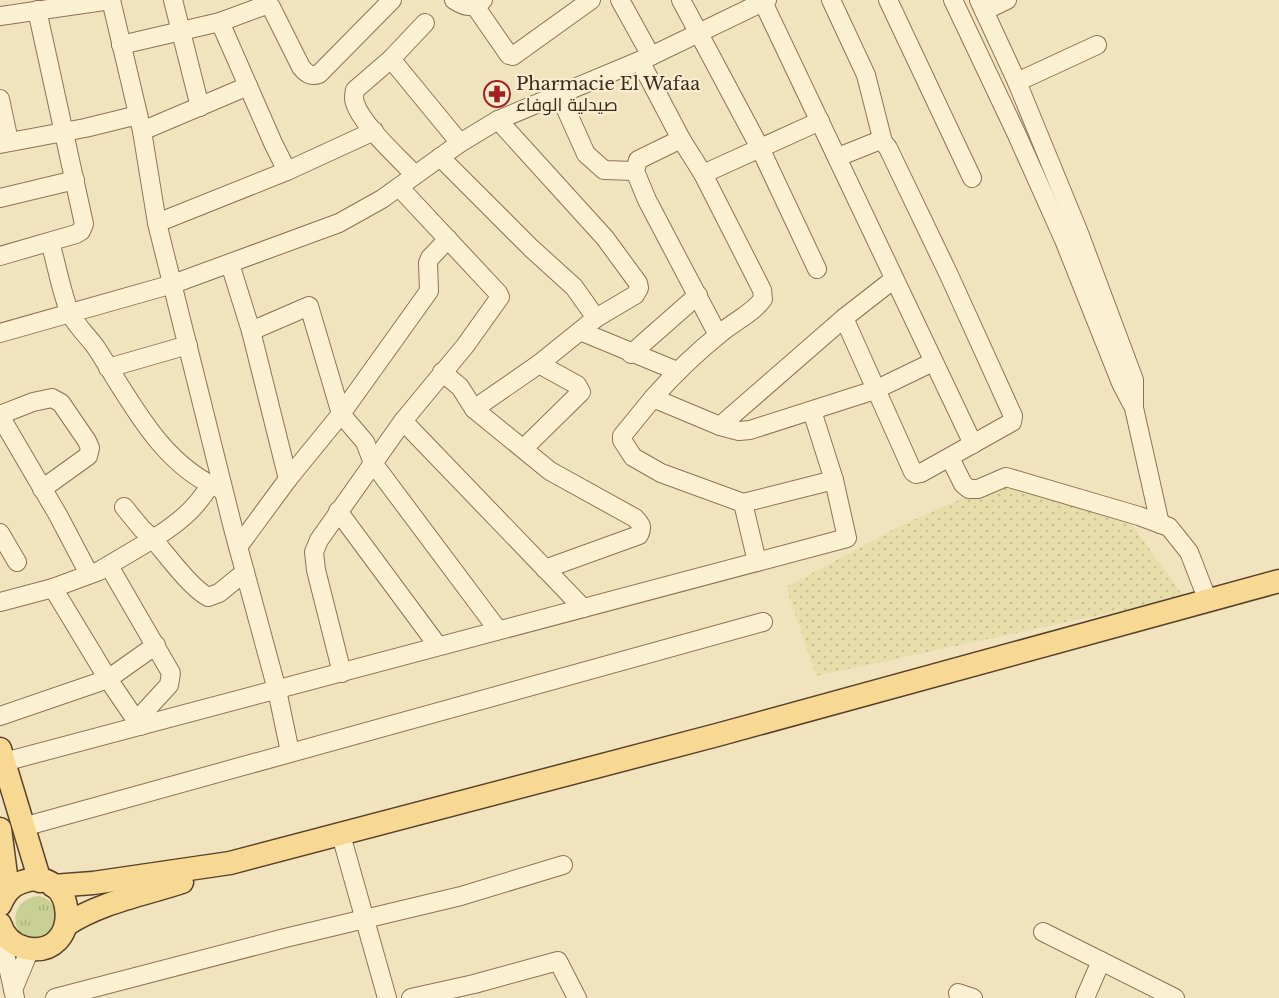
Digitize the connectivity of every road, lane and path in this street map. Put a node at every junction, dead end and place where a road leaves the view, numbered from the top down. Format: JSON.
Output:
{"nodes":[{"id":1,"x":111,"y":0,"type":"edge"},
{"id":2,"x":173,"y":0,"type":"edge"},
{"id":3,"x":392,"y":0,"type":"edge"},
{"id":4,"x":454,"y":0,"type":"edge"},
{"id":5,"x":591,"y":0,"type":"edge"},
{"id":6,"x":620,"y":0,"type":"edge"},
{"id":7,"x":681,"y":0,"type":"edge"},
{"id":8,"x":831,"y":0,"type":"edge"},
{"id":9,"x":888,"y":0,"type":"edge"},
{"id":10,"x":953,"y":0,"type":"edge"},
{"id":11,"x":1007,"y":0,"type":"edge"},
{"id":12,"x":765,"y":1,"type":"edge"},
{"id":13,"x":479,"y":3,"type":"edge"},
{"id":14,"x":981,"y":6,"type":"edge"},
{"id":15,"x":37,"y":10,"type":"junction"},
{"id":16,"x":0,"y":16,"type":"edge"},
{"id":17,"x":220,"y":22,"type":"junction"},
{"id":18,"x":425,"y":22,"type":"dead end"},
{"id":19,"x":180,"y":31,"type":"junction"},
{"id":20,"x":698,"y":33,"type":"junction"},
{"id":21,"x":121,"y":45,"type":"junction"},
{"id":22,"x":1097,"y":45,"type":"dead end"},
{"id":23,"x":646,"y":58,"type":"junction"},
{"id":24,"x":391,"y":59,"type":"junction"},
{"id":25,"x":1017,"y":82,"type":"junction"},
{"id":26,"x":248,"y":86,"type":"junction"},
{"id":27,"x":560,"y":96,"type":"junction"},
{"id":28,"x":0,"y":99,"type":"edge"},
{"id":29,"x":200,"y":107,"type":"junction"},
{"id":30,"x":498,"y":120,"type":"junction"},
{"id":31,"x":820,"y":121,"type":"junction"},
{"id":32,"x":140,"y":123,"type":"junction"},
{"id":33,"x":65,"y":131,"type":"junction"},
{"id":34,"x":374,"y":131,"type":"junction"},
{"id":35,"x":681,"y":139,"type":"junction"},
{"id":36,"x":883,"y":142,"type":"junction"},
{"id":37,"x":4,"y":143,"type":"edge"},
{"id":38,"x":460,"y":143,"type":"junction"},
{"id":39,"x":760,"y":147,"type":"junction"},
{"id":40,"x":440,"y":157,"type":"junction"},
{"id":41,"x":838,"y":157,"type":"junction"},
{"id":42,"x":287,"y":171,"type":"junction"},
{"id":43,"x":635,"y":171,"type":"junction"},
{"id":44,"x":703,"y":174,"type":"junction"},
{"id":45,"x":415,"y":175,"type":"junction"},
{"id":46,"x":972,"y":178,"type":"dead end"},
{"id":47,"x":75,"y":180,"type":"junction"},
{"id":48,"x":399,"y":188,"type":"junction"},
{"id":49,"x":0,"y":198,"type":"edge"},
{"id":50,"x":157,"y":223,"type":"junction"},
{"id":51,"x":448,"y":239,"type":"junction"},
{"id":52,"x":50,"y":242,"type":"junction"},
{"id":53,"x":0,"y":256,"type":"edge"},
{"id":54,"x":231,"y":264,"type":"junction"},
{"id":55,"x":817,"y":269,"type":"dead end"},
{"id":56,"x":894,"y":279,"type":"junction"},
{"id":57,"x":173,"y":284,"type":"junction"},
{"id":58,"x":698,"y":295,"type":"junction"},
{"id":59,"x":70,"y":313,"type":"junction"},
{"id":60,"x":596,"y":318,"type":"junction"},
{"id":61,"x":844,"y":318,"type":"junction"},
{"id":62,"x":251,"y":331,"type":"junction"},
{"id":63,"x":580,"y":331,"type":"junction"},
{"id":64,"x":0,"y":333,"type":"edge"},
{"id":65,"x":718,"y":335,"type":"junction"},
{"id":66,"x":188,"y":345,"type":"junction"},
{"id":67,"x":631,"y":354,"type":"junction"},
{"id":68,"x":933,"y":362,"type":"junction"},
{"id":69,"x":539,"y":364,"type":"junction"},
{"id":70,"x":108,"y":368,"type":"junction"},
{"id":71,"x":677,"y":371,"type":"junction"},
{"id":72,"x":442,"y":372,"type":"junction"},
{"id":73,"x":875,"y":390,"type":"junction"},
{"id":74,"x":653,"y":398,"type":"junction"},
{"id":75,"x":1134,"y":408,"type":"junction"},
{"id":76,"x":474,"y":409,"type":"junction"},
{"id":77,"x":812,"y":411,"type":"junction"},
{"id":78,"x":341,"y":414,"type":"junction"},
{"id":79,"x":0,"y":416,"type":"edge"},
{"id":80,"x":404,"y":421,"type":"junction"},
{"id":81,"x":720,"y":426,"type":"junction"},
{"id":82,"x":973,"y":444,"type":"junction"},
{"id":83,"x":524,"y":448,"type":"junction"},
{"id":84,"x":950,"y":458,"type":"junction"},
{"id":85,"x":373,"y":463,"type":"junction"},
{"id":86,"x":288,"y":479,"type":"junction"},
{"id":87,"x":834,"y":480,"type":"junction"},
{"id":88,"x":217,"y":487,"type":"junction"},
{"id":89,"x":42,"y":489,"type":"junction"},
{"id":90,"x":743,"y":503,"type":"junction"},
{"id":91,"x":124,"y":507,"type":"dead end"},
{"id":92,"x":338,"y":511,"type":"junction"},
{"id":93,"x":1160,"y":524,"type":"junction"},
{"id":94,"x":0,"y":533,"type":"edge"},
{"id":95,"x":153,"y":539,"type":"junction"},
{"id":96,"x":238,"y":547,"type":"junction"},
{"id":97,"x":17,"y":562,"type":"dead end"},
{"id":98,"x":757,"y":562,"type":"junction"},
{"id":99,"x":109,"y":566,"type":"junction"},
{"id":100,"x":545,"y":569,"type":"junction"},
{"id":101,"x":245,"y":572,"type":"junction"},
{"id":102,"x":89,"y":574,"type":"junction"},
{"id":103,"x":1279,"y":581,"type":"edge"},
{"id":104,"x":53,"y":588,"type":"junction"},
{"id":105,"x":1208,"y":601,"type":"junction"},
{"id":106,"x":0,"y":602,"type":"edge"},
{"id":107,"x":583,"y":608,"type":"junction"},
{"id":108,"x":763,"y":622,"type":"dead end"},
{"id":109,"x":498,"y":630,"type":"junction"},
{"id":110,"x":156,"y":645,"type":"junction"},
{"id":111,"x":438,"y":646,"type":"junction"},
{"id":112,"x":342,"y":673,"type":"junction"},
{"id":113,"x":108,"y":679,"type":"junction"},
{"id":114,"x":278,"y":690,"type":"junction"},
{"id":115,"x":0,"y":716,"type":"edge"},
{"id":116,"x":138,"y":724,"type":"junction"},
{"id":117,"x":290,"y":752,"type":"junction"},
{"id":118,"x":1,"y":758,"type":"edge"},
{"id":119,"x":23,"y":827,"type":"junction"},
{"id":120,"x":0,"y":830,"type":"edge"},
{"id":121,"x":341,"y":835,"type":"junction"},
{"id":122,"x":230,"y":863,"type":"junction"},
{"id":123,"x":563,"y":865,"type":"dead end"},
{"id":124,"x":47,"y":883,"type":"junction"},
{"id":125,"x":4,"y":898,"type":"edge"},
{"id":126,"x":364,"y":919,"type":"junction"},
{"id":127,"x":66,"y":925,"type":"junction"},
{"id":128,"x":1043,"y":932,"type":"dead end"},
{"id":129,"x":2,"y":934,"type":"edge"},
{"id":130,"x":30,"y":949,"type":"junction"},
{"id":131,"x":1101,"y":961,"type":"junction"},
{"id":132,"x":478,"y":991,"type":"edge"},
{"id":133,"x":14,"y":994,"type":"edge"},
{"id":134,"x":55,"y":998,"type":"edge"},
{"id":135,"x":387,"y":998,"type":"edge"},
{"id":136,"x":411,"y":998,"type":"edge"},
{"id":137,"x":577,"y":998,"type":"edge"},
{"id":138,"x":1085,"y":998,"type":"edge"},
{"id":139,"x":1175,"y":998,"type":"edge"}],
"edges":[{"from":1,"to":15,"type":"street"},
{"from":1,"to":21,"type":"street"},
{"from":2,"to":19,"type":"street"},
{"from":3,"to":17,"type":"street"},
{"from":4,"to":13,"type":"street"},
{"from":5,"to":13,"type":"street"},
{"from":6,"to":23,"type":"street"},
{"from":7,"to":20,"type":"street"},
{"from":8,"to":36,"type":"street"},
{"from":9,"to":46,"type":"street"},
{"from":10,"to":75,"type":"street"},
{"from":11,"to":14,"type":"street"},
{"from":12,"to":20,"type":"street"},
{"from":12,"to":31,"type":"street"},
{"from":14,"to":25,"type":"street"},
{"from":15,"to":16,"type":"street"},
{"from":15,"to":33,"type":"street"},
{"from":17,"to":19,"type":"street"},
{"from":17,"to":26,"type":"street"},
{"from":18,"to":24,"type":"street"},
{"from":19,"to":21,"type":"street"},
{"from":19,"to":29,"type":"street"},
{"from":20,"to":23,"type":"street"},
{"from":20,"to":39,"type":"street"},
{"from":21,"to":32,"type":"street"},
{"from":22,"to":25,"type":"street"},
{"from":23,"to":27,"type":"street"},
{"from":23,"to":35,"type":"street"},
{"from":24,"to":34,"type":"street"},
{"from":24,"to":38,"type":"street"},
{"from":25,"to":75,"type":"street"},
{"from":26,"to":29,"type":"street"},
{"from":26,"to":42,"type":"street"},
{"from":27,"to":30,"type":"street"},
{"from":27,"to":43,"type":"street"},
{"from":28,"to":37,"type":"street"},
{"from":29,"to":32,"type":"street"},
{"from":30,"to":38,"type":"street"},
{"from":30,"to":60,"type":"street"},
{"from":31,"to":39,"type":"street"},
{"from":31,"to":41,"type":"street"},
{"from":32,"to":33,"type":"street"},
{"from":32,"to":50,"type":"street"},
{"from":33,"to":37,"type":"street"},
{"from":33,"to":47,"type":"street"},
{"from":34,"to":42,"type":"street"},
{"from":34,"to":45,"type":"street"},
{"from":35,"to":43,"type":"street"},
{"from":35,"to":44,"type":"street"},
{"from":36,"to":41,"type":"street"},
{"from":36,"to":82,"type":"street"},
{"from":38,"to":40,"type":"street"},
{"from":39,"to":44,"type":"street"},
{"from":39,"to":55,"type":"street"},
{"from":40,"to":45,"type":"street"},
{"from":40,"to":60,"type":"street"},
{"from":41,"to":56,"type":"street"},
{"from":42,"to":50,"type":"street"},
{"from":43,"to":58,"type":"street"},
{"from":44,"to":65,"type":"street"},
{"from":45,"to":48,"type":"street"},
{"from":47,"to":49,"type":"street"},
{"from":47,"to":52,"type":"street"},
{"from":48,"to":51,"type":"street"},
{"from":48,"to":54,"type":"street"},
{"from":50,"to":57,"type":"street"},
{"from":51,"to":72,"type":"street"},
{"from":51,"to":78,"type":"street"},
{"from":52,"to":53,"type":"street"},
{"from":52,"to":59,"type":"street"},
{"from":54,"to":57,"type":"street"},
{"from":54,"to":62,"type":"street"},
{"from":56,"to":61,"type":"street"},
{"from":56,"to":68,"type":"street"},
{"from":57,"to":59,"type":"street"},
{"from":57,"to":66,"type":"street"},
{"from":58,"to":65,"type":"street"},
{"from":58,"to":67,"type":"street"},
{"from":59,"to":64,"type":"street"},
{"from":59,"to":70,"type":"street"},
{"from":60,"to":63,"type":"street"},
{"from":61,"to":73,"type":"street"},
{"from":61,"to":81,"type":"street"},
{"from":62,"to":78,"type":"street"},
{"from":62,"to":86,"type":"street"},
{"from":63,"to":67,"type":"street"},
{"from":63,"to":69,"type":"street"},
{"from":65,"to":71,"type":"street"},
{"from":66,"to":70,"type":"street"},
{"from":66,"to":88,"type":"street"},
{"from":67,"to":71,"type":"street"},
{"from":68,"to":73,"type":"street"},
{"from":68,"to":82,"type":"street"},
{"from":69,"to":76,"type":"street"},
{"from":69,"to":83,"type":"street"},
{"from":70,"to":88,"type":"street"},
{"from":71,"to":74,"type":"street"},
{"from":72,"to":76,"type":"street"},
{"from":72,"to":80,"type":"street"},
{"from":73,"to":77,"type":"street"},
{"from":73,"to":84,"type":"street"},
{"from":74,"to":81,"type":"street"},
{"from":74,"to":90,"type":"street"},
{"from":75,"to":93,"type":"street"},
{"from":76,"to":83,"type":"street"},
{"from":77,"to":81,"type":"street"},
{"from":77,"to":87,"type":"street"},
{"from":78,"to":85,"type":"street"},
{"from":78,"to":86,"type":"street"},
{"from":79,"to":89,"type":"street"},
{"from":79,"to":89,"type":"street"},
{"from":80,"to":85,"type":"street"},
{"from":80,"to":100,"type":"street"},
{"from":82,"to":84,"type":"street"},
{"from":83,"to":100,"type":"street"},
{"from":84,"to":93,"type":"street"},
{"from":85,"to":92,"type":"street"},
{"from":85,"to":109,"type":"street"},
{"from":86,"to":96,"type":"street"},
{"from":87,"to":90,"type":"street"},
{"from":87,"to":98,"type":"street"},
{"from":88,"to":95,"type":"street"},
{"from":88,"to":96,"type":"street"},
{"from":89,"to":102,"type":"street"},
{"from":90,"to":98,"type":"street"},
{"from":91,"to":95,"type":"street"},
{"from":92,"to":111,"type":"street"},
{"from":92,"to":112,"type":"street"},
{"from":93,"to":105,"type":"street"},
{"from":94,"to":97,"type":"street"},
{"from":95,"to":99,"type":"street"},
{"from":95,"to":101,"type":"street"},
{"from":96,"to":101,"type":"street"},
{"from":98,"to":107,"type":"street"},
{"from":99,"to":102,"type":"street"},
{"from":99,"to":110,"type":"street"},
{"from":100,"to":107,"type":"street"},
{"from":101,"to":114,"type":"street"},
{"from":102,"to":104,"type":"street"},
{"from":103,"to":105,"type":"main road"},
{"from":104,"to":106,"type":"street"},
{"from":104,"to":113,"type":"street"},
{"from":105,"to":121,"type":"main road"},
{"from":107,"to":109,"type":"street"},
{"from":108,"to":117,"type":"street"},
{"from":109,"to":111,"type":"street"},
{"from":110,"to":113,"type":"street"},
{"from":110,"to":116,"type":"street"},
{"from":111,"to":112,"type":"street"},
{"from":112,"to":114,"type":"street"},
{"from":113,"to":115,"type":"street"},
{"from":113,"to":116,"type":"street"},
{"from":114,"to":116,"type":"street"},
{"from":114,"to":117,"type":"street"},
{"from":116,"to":118,"type":"street"},
{"from":117,"to":119,"type":"street"},
{"from":118,"to":119,"type":"main road"},
{"from":119,"to":124,"type":"main road"},
{"from":120,"to":125,"type":"main road"},
{"from":121,"to":122,"type":"main road"},
{"from":121,"to":126,"type":"street"},
{"from":122,"to":124,"type":"main road"},
{"from":122,"to":127,"type":"main road"},
{"from":123,"to":126,"type":"street"},
{"from":124,"to":125,"type":"main road"},
{"from":124,"to":127,"type":"main road"},
{"from":126,"to":134,"type":"street"},
{"from":126,"to":135,"type":"street"},
{"from":127,"to":130,"type":"main road"},
{"from":128,"to":131,"type":"street"},
{"from":129,"to":130,"type":"main road"},
{"from":129,"to":133,"type":"street"},
{"from":130,"to":133,"type":"street"},
{"from":131,"to":138,"type":"street"},
{"from":131,"to":139,"type":"street"},
{"from":132,"to":136,"type":"street"},
{"from":132,"to":137,"type":"street"}]}
